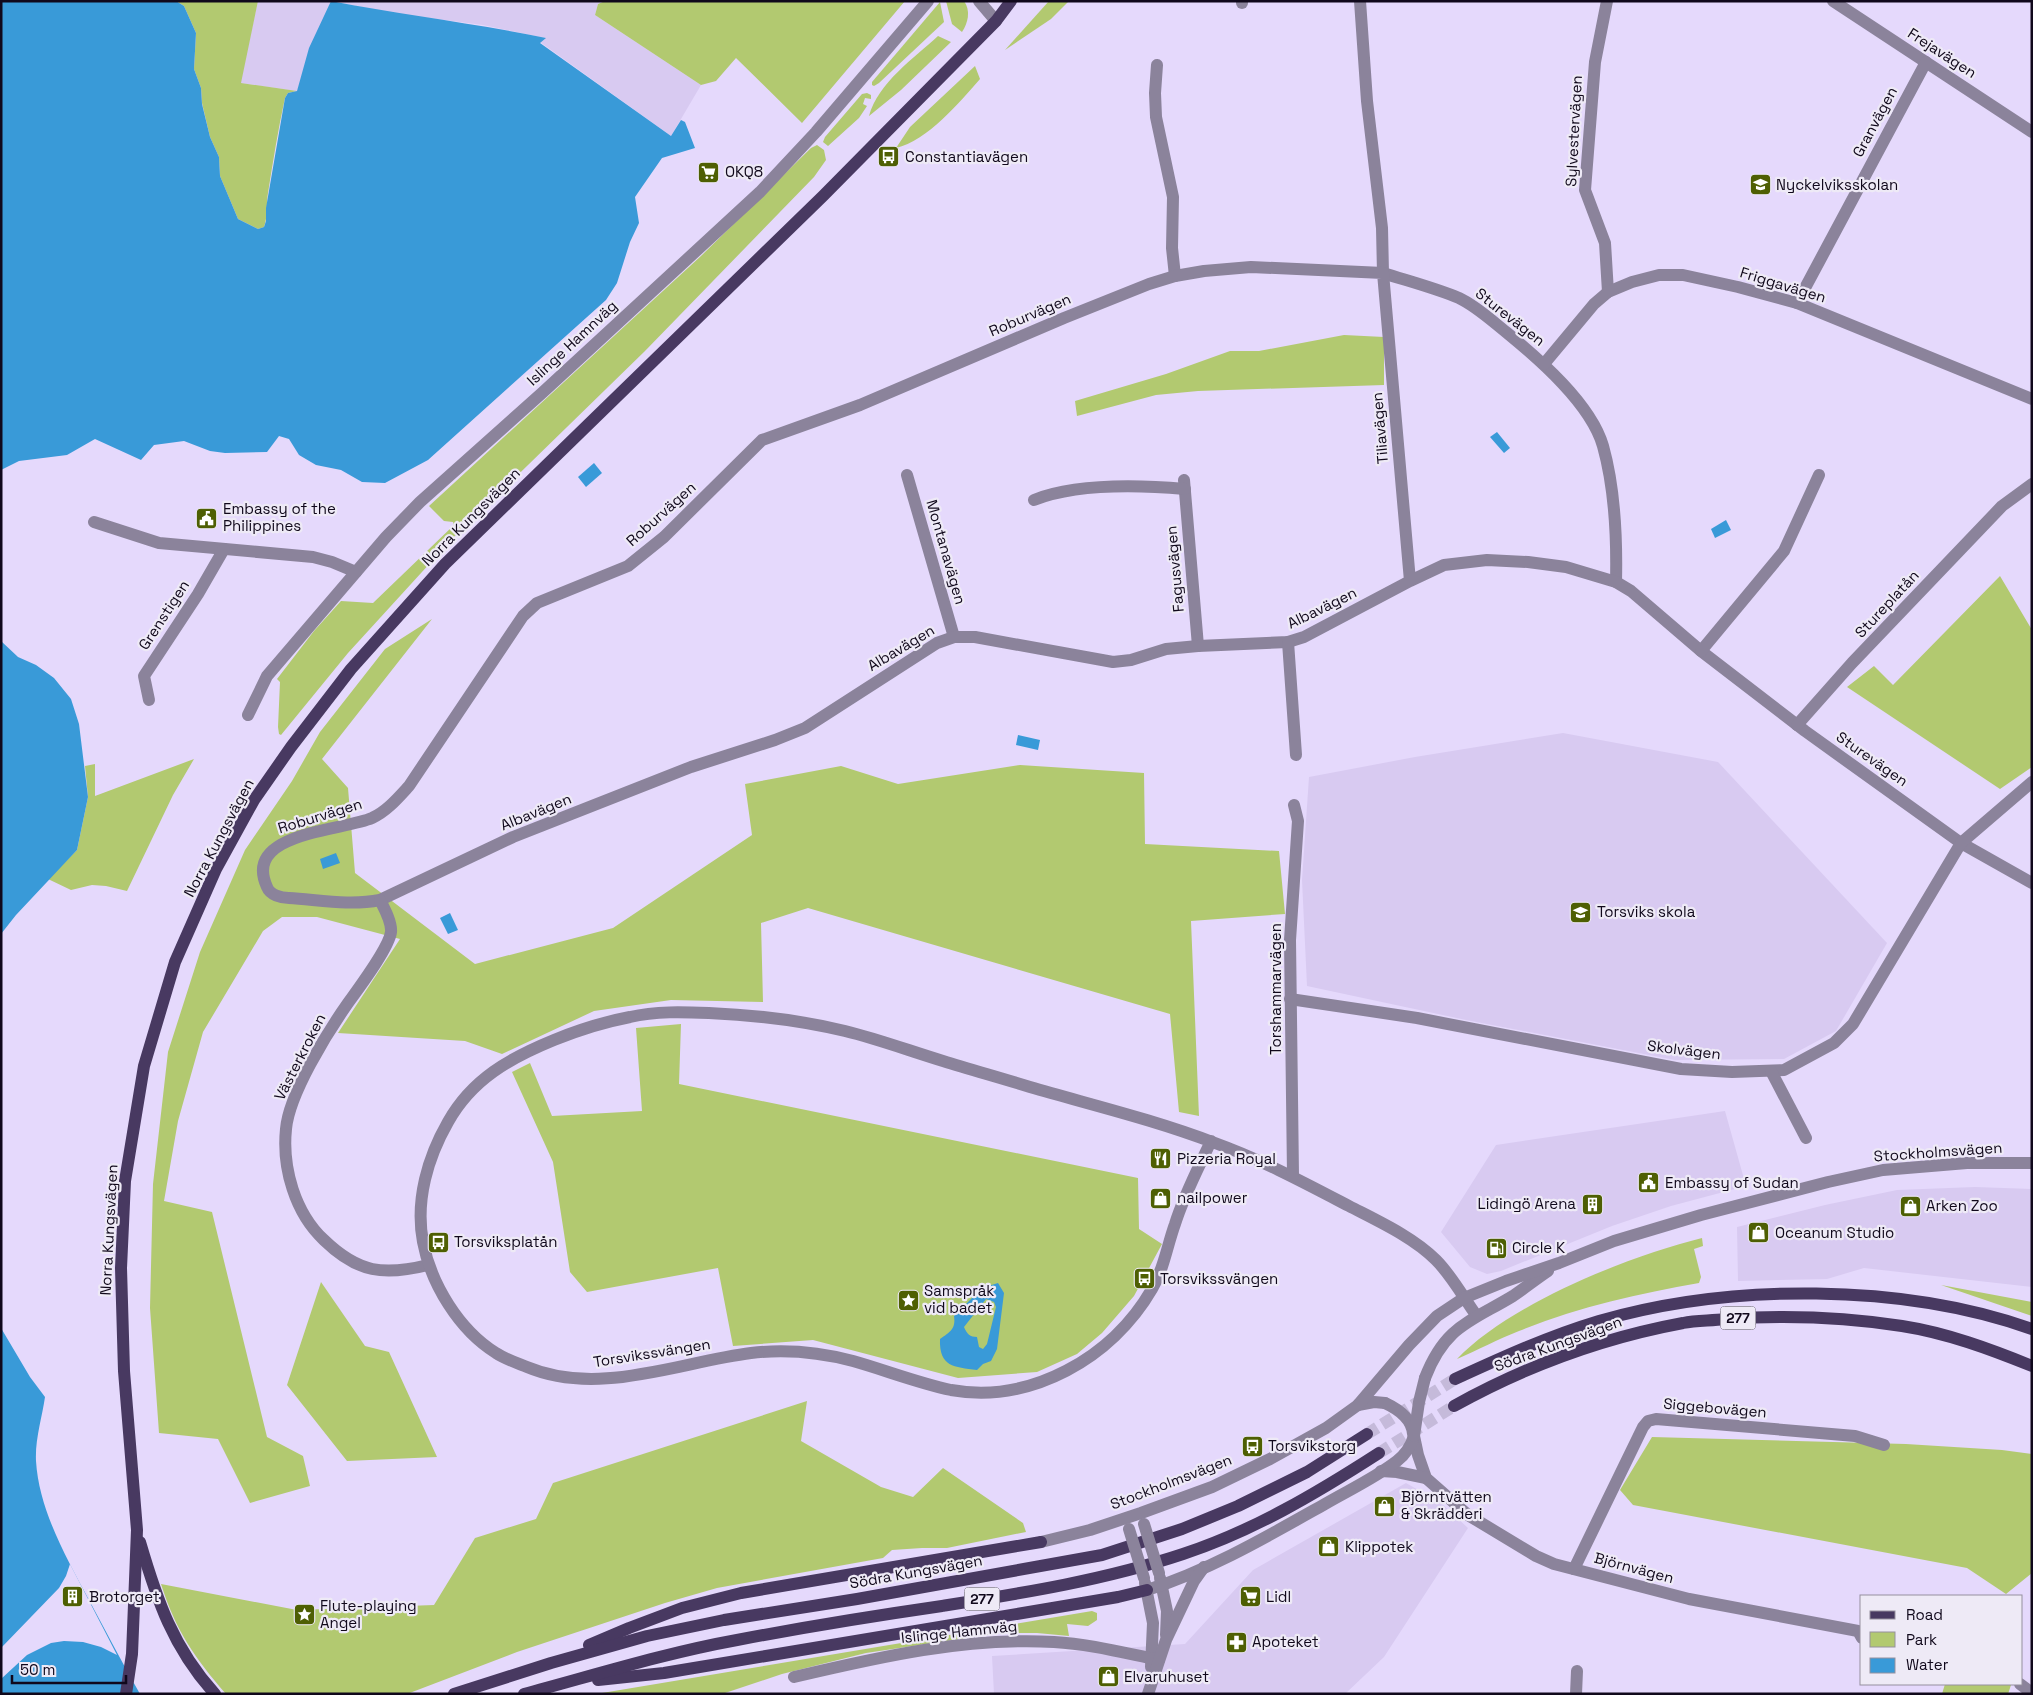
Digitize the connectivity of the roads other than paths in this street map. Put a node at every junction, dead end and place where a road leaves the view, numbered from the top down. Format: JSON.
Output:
{"nodes":[{"id":1,"x":928,"y":1,"type":"edge"},
{"id":2,"x":979,"y":1,"type":"edge"},
{"id":3,"x":1011,"y":1,"type":"edge"},
{"id":4,"x":1360,"y":1,"type":"edge"},
{"id":5,"x":1607,"y":1,"type":"edge"},
{"id":6,"x":1833,"y":1,"type":"edge"},
{"id":7,"x":996,"y":21,"type":"junction"},
{"id":8,"x":1926,"y":62,"type":"junction"},
{"id":9,"x":1157,"y":65,"type":"dead end"},
{"id":10,"x":2032,"y":132,"type":"edge"},
{"id":11,"x":1383,"y":273,"type":"junction"},
{"id":12,"x":1175,"y":276,"type":"junction"},
{"id":13,"x":1608,"y":292,"type":"junction"},
{"id":14,"x":1798,"y":303,"type":"junction"},
{"id":15,"x":1544,"y":364,"type":"junction"},
{"id":16,"x":2032,"y":399,"type":"edge"},
{"id":17,"x":1819,"y":475,"type":"dead end"},
{"id":18,"x":907,"y":476,"type":"dead end"},
{"id":19,"x":2032,"y":484,"type":"edge"},
{"id":20,"x":1034,"y":500,"type":"dead end"},
{"id":21,"x":94,"y":522,"type":"dead end"},
{"id":22,"x":224,"y":549,"type":"junction"},
{"id":23,"x":356,"y":572,"type":"junction"},
{"id":24,"x":1410,"y":581,"type":"junction"},
{"id":25,"x":1616,"y":582,"type":"junction"},
{"id":26,"x":954,"y":637,"type":"junction"},
{"id":27,"x":1288,"y":642,"type":"junction"},
{"id":28,"x":1198,"y":646,"type":"junction"},
{"id":29,"x":1701,"y":651,"type":"junction"},
{"id":30,"x":149,"y":700,"type":"dead end"},
{"id":31,"x":248,"y":714,"type":"dead end"},
{"id":32,"x":1797,"y":725,"type":"junction"},
{"id":33,"x":1296,"y":755,"type":"dead end"},
{"id":34,"x":2032,"y":782,"type":"edge"},
{"id":35,"x":1294,"y":805,"type":"dead end"},
{"id":36,"x":1961,"y":843,"type":"junction"},
{"id":37,"x":264,"y":880,"type":"joint"},
{"id":38,"x":2032,"y":883,"type":"edge"},
{"id":39,"x":380,"y":900,"type":"junction"},
{"id":40,"x":1290,"y":999,"type":"junction"},
{"id":41,"x":1771,"y":1070,"type":"junction"},
{"id":42,"x":1806,"y":1138,"type":"dead end"},
{"id":43,"x":1211,"y":1141,"type":"junction"},
{"id":44,"x":2032,"y":1163,"type":"edge"},
{"id":45,"x":1293,"y":1175,"type":"junction"},
{"id":46,"x":1559,"y":1263,"type":"junction"},
{"id":47,"x":428,"y":1265,"type":"junction"},
{"id":48,"x":1464,"y":1298,"type":"junction"},
{"id":49,"x":1476,"y":1315,"type":"junction"},
{"id":50,"x":2032,"y":1329,"type":"edge"},
{"id":51,"x":2032,"y":1366,"type":"edge"},
{"id":52,"x":1456,"y":1379,"type":"tunnel mouth"},
{"id":53,"x":1358,"y":1405,"type":"junction"},
{"id":54,"x":1454,"y":1406,"type":"tunnel mouth"},
{"id":55,"x":1367,"y":1434,"type":"tunnel mouth"},
{"id":56,"x":1413,"y":1441,"type":"junction"},
{"id":57,"x":1884,"y":1445,"type":"dead end"},
{"id":58,"x":1379,"y":1453,"type":"tunnel mouth"},
{"id":59,"x":1381,"y":1471,"type":"junction"},
{"id":60,"x":1426,"y":1478,"type":"junction"},
{"id":61,"x":1143,"y":1519,"type":"junction"},
{"id":62,"x":1128,"y":1524,"type":"junction"},
{"id":63,"x":137,"y":1530,"type":"junction"},
{"id":64,"x":1041,"y":1542,"type":"joint"},
{"id":65,"x":1204,"y":1568,"type":"junction"},
{"id":66,"x":1574,"y":1569,"type":"junction"},
{"id":67,"x":1161,"y":1579,"type":"junction"},
{"id":68,"x":1147,"y":1590,"type":"junction"},
{"id":69,"x":1860,"y":1633,"type":"edge"},
{"id":70,"x":1166,"y":1640,"type":"junction"},
{"id":71,"x":1155,"y":1659,"type":"junction"},
{"id":72,"x":551,"y":1662,"type":"junction"},
{"id":73,"x":1578,"y":1670,"type":"dead end"},
{"id":74,"x":794,"y":1677,"type":"dead end"},
{"id":75,"x":563,"y":1683,"type":"junction"},
{"id":76,"x":2021,"y":1685,"type":"edge"},
{"id":77,"x":1149,"y":1689,"type":"edge"},
{"id":78,"x":2032,"y":1693,"type":"edge"},
{"id":79,"x":126,"y":1694,"type":"edge"},
{"id":80,"x":216,"y":1694,"type":"edge"},
{"id":81,"x":454,"y":1694,"type":"edge"},
{"id":82,"x":524,"y":1694,"type":"edge"},
{"id":83,"x":1576,"y":1694,"type":"edge"}],
"edges":[{"from":1,"to":23,"type":"street","name":"Islinge Hamnväg"},
{"from":2,"to":7,"type":"street"},
{"from":3,"to":7,"type":"main road"},
{"from":4,"to":11,"type":"street"},
{"from":5,"to":13,"type":"street","name":"Sylvestervägen"},
{"from":6,"to":8,"type":"street","name":"Frejavägen"},
{"from":7,"to":63,"type":"main road","name":"Norra Kungsvägen"},
{"from":8,"to":10,"type":"street","name":"Frejavägen"},
{"from":8,"to":14,"type":"street","name":"Granvägen"},
{"from":9,"to":12,"type":"street"},
{"from":11,"to":12,"type":"street","name":"Roburvägen"},
{"from":11,"to":15,"type":"street","name":"Sturevägen"},
{"from":11,"to":24,"type":"street","name":"Tiliavägen"},
{"from":12,"to":37,"type":"street","name":"Roburvägen"},
{"from":13,"to":14,"type":"street","name":"Friggavägen"},
{"from":13,"to":15,"type":"street","name":"Friggavägen"},
{"from":14,"to":16,"type":"street","name":"Friggavägen"},
{"from":15,"to":25,"type":"street","name":"Sturevägen"},
{"from":17,"to":29,"type":"street"},
{"from":18,"to":26,"type":"street","name":"Montanavägen"},
{"from":19,"to":32,"type":"street","name":"Stureplatån"},
{"from":20,"to":28,"type":"street","name":"Fagusvägen"},
{"from":21,"to":22,"type":"street"},
{"from":22,"to":23,"type":"street"},
{"from":22,"to":30,"type":"street","name":"Grenstigen"},
{"from":23,"to":31,"type":"street","name":"Islinge Hamnväg"},
{"from":24,"to":25,"type":"street","name":"Albavägen"},
{"from":24,"to":27,"type":"street","name":"Albavägen"},
{"from":25,"to":29,"type":"street","name":"Sturevägen"},
{"from":26,"to":28,"type":"street","name":"Albavägen"},
{"from":26,"to":39,"type":"street","name":"Albavägen"},
{"from":27,"to":28,"type":"street","name":"Albavägen"},
{"from":27,"to":33,"type":"street"},
{"from":29,"to":32,"type":"street","name":"Sturevägen"},
{"from":32,"to":36,"type":"street","name":"Sturevägen"},
{"from":34,"to":36,"type":"street"},
{"from":35,"to":40,"type":"street","name":"Torshammarvägen"},
{"from":36,"to":38,"type":"street","name":"Sturevägen"},
{"from":36,"to":41,"type":"street","name":"Skolvägen"},
{"from":37,"to":39,"type":"street","name":"Albavägen"},
{"from":39,"to":47,"type":"street","name":"Västerkroken"},
{"from":40,"to":41,"type":"street","name":"Skolvägen"},
{"from":40,"to":45,"type":"street","name":"Torshammarvägen"},
{"from":41,"to":42,"type":"street"},
{"from":43,"to":45,"type":"street","name":"Torsvikssvängen"},
{"from":43,"to":47,"type":"street","name":"Torsvikssvängen"},
{"from":43,"to":47,"type":"street","name":"Torsvikssvängen"},
{"from":44,"to":46,"type":"street","name":"Stockholmsvägen"},
{"from":45,"to":48,"type":"street","name":"Torsvikssvängen"},
{"from":46,"to":48,"type":"street","name":"Stockholmsvägen"},
{"from":46,"to":49,"type":"street","name":"Stockholmsvägen"},
{"from":48,"to":49,"type":"street","name":"Torsvikssvängen"},
{"from":48,"to":53,"type":"street","name":"Stockholmsvägen"},
{"from":49,"to":56,"type":"street","name":"Stockholmsvägen","bridge":true},
{"from":50,"to":52,"type":"main road","name":"Södra Kungsvägen","number":"277"},
{"from":51,"to":54,"type":"main road","name":"Södra Kungsvägen","number":"277"},
{"from":53,"to":56,"type":"street","bridge":true},
{"from":53,"to":61,"type":"street","name":"Stockholmsvägen"},
{"from":55,"to":72,"type":"main road","name":"Södra Kungsvägen","number":"277"},
{"from":56,"to":59,"type":"street"},
{"from":56,"to":60,"type":"street"},
{"from":57,"to":66,"type":"street","name":"Siggebovägen"},
{"from":58,"to":75,"type":"main road","number":"277"},
{"from":59,"to":60,"type":"street","name":"Björnvägen"},
{"from":59,"to":65,"type":"street"},
{"from":60,"to":66,"type":"street","name":"Björnvägen"},
{"from":61,"to":62,"type":"street","name":"Stockholmsvägen"},
{"from":61,"to":67,"type":"street","bridge":true},
{"from":62,"to":64,"type":"street","name":"Stockholmsvägen"},
{"from":62,"to":68,"type":"street","bridge":true},
{"from":63,"to":79,"type":"main road"},
{"from":63,"to":80,"type":"main road"},
{"from":64,"to":72,"type":"main road"},
{"from":65,"to":67,"type":"street"},
{"from":65,"to":70,"type":"street"},
{"from":66,"to":69,"type":"street","name":"Björnvägen"},
{"from":67,"to":68,"type":"street"},
{"from":67,"to":70,"type":"street"},
{"from":68,"to":71,"type":"street"},
{"from":68,"to":75,"type":"main road"},
{"from":70,"to":71,"type":"street"},
{"from":71,"to":74,"type":"street","name":"Islinge Hamnväg"},
{"from":71,"to":77,"type":"street"},
{"from":72,"to":81,"type":"main road","name":"Södra Kungsvägen","number":"277"},
{"from":73,"to":83,"type":"street"},
{"from":75,"to":82,"type":"main road","number":"277"},
{"from":76,"to":78,"type":"street"}]}
